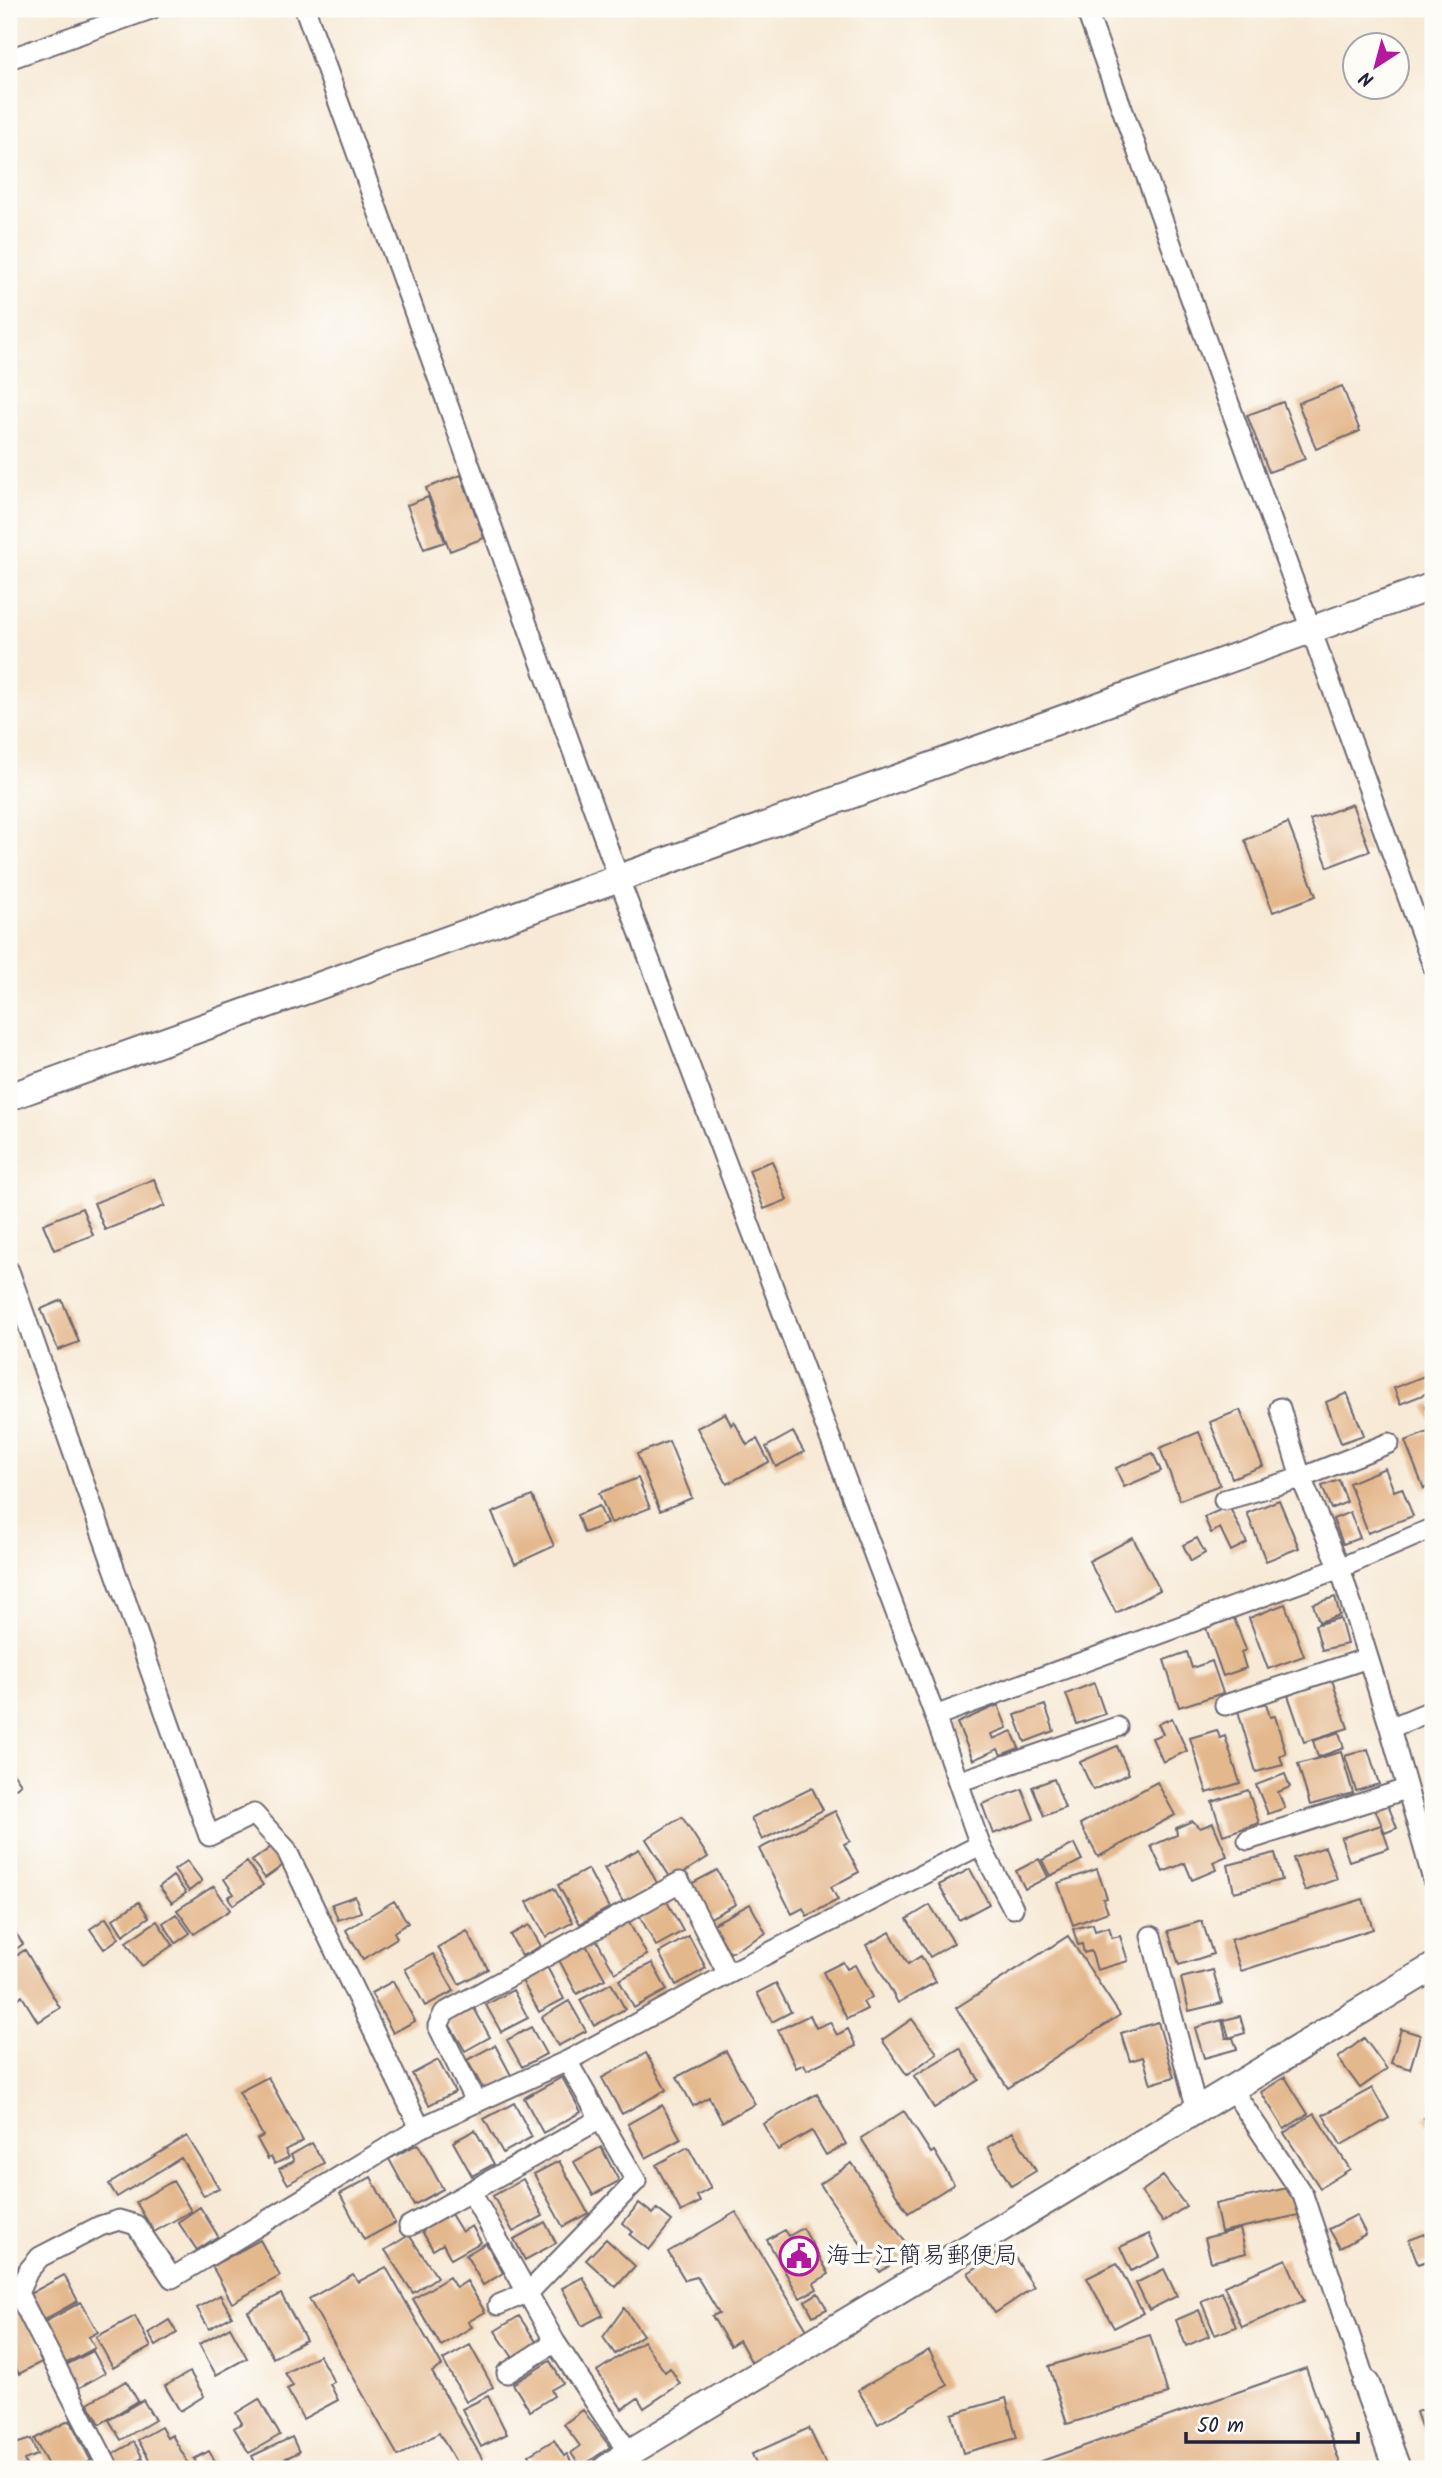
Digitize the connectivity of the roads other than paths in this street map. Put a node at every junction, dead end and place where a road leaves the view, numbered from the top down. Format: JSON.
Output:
{"nodes":[{"id":1,"x":151,"y":9,"type":"edge"},
{"id":2,"x":305,"y":9,"type":"edge"},
{"id":3,"x":1093,"y":9,"type":"edge"},
{"id":4,"x":9,"y":59,"type":"edge"},
{"id":5,"x":1433,"y":586,"type":"edge"},
{"id":6,"x":1311,"y":629,"type":"junction"},
{"id":7,"x":619,"y":879,"type":"junction"},
{"id":8,"x":1433,"y":965,"type":"edge"},
{"id":9,"x":9,"y":1097,"type":"edge"},
{"id":10,"x":9,"y":1271,"type":"edge"},
{"id":11,"x":1280,"y":1408,"type":"dead end"},
{"id":12,"x":1390,"y":1443,"type":"dead end"},
{"id":13,"x":1301,"y":1478,"type":"junction"},
{"id":14,"x":1224,"y":1500,"type":"dead end"},
{"id":15,"x":1433,"y":1528,"type":"edge"},
{"id":16,"x":1340,"y":1569,"type":"junction"},
{"id":17,"x":1368,"y":1658,"type":"junction"},
{"id":18,"x":1225,"y":1704,"type":"dead end"},
{"id":19,"x":1433,"y":1710,"type":"edge"},
{"id":20,"x":935,"y":1716,"type":"junction"},
{"id":21,"x":1117,"y":1727,"type":"dead end"},
{"id":22,"x":1390,"y":1727,"type":"junction"},
{"id":23,"x":958,"y":1782,"type":"junction"},
{"id":24,"x":1406,"y":1789,"type":"junction"},
{"id":25,"x":1248,"y":1840,"type":"dead end"},
{"id":26,"x":980,"y":1845,"type":"junction"},
{"id":27,"x":1433,"y":1880,"type":"edge"},
{"id":28,"x":1013,"y":1908,"type":"dead end"},
{"id":29,"x":1151,"y":1936,"type":"dead end"},
{"id":30,"x":1433,"y":1967,"type":"edge"},
{"id":31,"x":728,"y":1974,"type":"junction"},
{"id":32,"x":567,"y":2061,"type":"junction"},
{"id":33,"x":1232,"y":2089,"type":"junction"},
{"id":34,"x":476,"y":2103,"type":"junction"},
{"id":35,"x":1197,"y":2110,"type":"junction"},
{"id":36,"x":600,"y":2119,"type":"junction"},
{"id":37,"x":420,"y":2128,"type":"junction"},
{"id":38,"x":471,"y":2192,"type":"junction"},
{"id":39,"x":409,"y":2226,"type":"dead end"},
{"id":40,"x":529,"y":2292,"type":"junction"},
{"id":41,"x":498,"y":2305,"type":"dead end"},
{"id":42,"x":555,"y":2342,"type":"junction"},
{"id":43,"x":507,"y":2373,"type":"dead end"},
{"id":44,"x":1366,"y":2384,"type":"joint"},
{"id":45,"x":618,"y":2464,"type":"edge"},
{"id":46,"x":110,"y":2469,"type":"edge"},
{"id":47,"x":1396,"y":2469,"type":"edge"}],
"edges":[{"from":1,"to":4,"type":"street"},
{"from":2,"to":7,"type":"street"},
{"from":3,"to":6,"type":"street"},
{"from":5,"to":6,"type":"street"},
{"from":6,"to":7,"type":"street"},
{"from":6,"to":8,"type":"street"},
{"from":7,"to":9,"type":"street"},
{"from":7,"to":20,"type":"street"},
{"from":10,"to":37,"type":"street"},
{"from":11,"to":13,"type":"street"},
{"from":12,"to":13,"type":"street"},
{"from":13,"to":14,"type":"street"},
{"from":13,"to":16,"type":"street"},
{"from":15,"to":16,"type":"street"},
{"from":16,"to":17,"type":"street"},
{"from":16,"to":20,"type":"street"},
{"from":17,"to":18,"type":"street"},
{"from":17,"to":22,"type":"street"},
{"from":19,"to":22,"type":"street"},
{"from":20,"to":23,"type":"street"},
{"from":21,"to":23,"type":"street"},
{"from":22,"to":24,"type":"street"},
{"from":23,"to":26,"type":"street"},
{"from":24,"to":25,"type":"street"},
{"from":24,"to":27,"type":"street"},
{"from":26,"to":28,"type":"street"},
{"from":26,"to":31,"type":"street"},
{"from":29,"to":35,"type":"street"},
{"from":30,"to":33,"type":"street"},
{"from":31,"to":32,"type":"street"},
{"from":31,"to":34,"type":"street"},
{"from":32,"to":34,"type":"street"},
{"from":32,"to":36,"type":"street"},
{"from":33,"to":35,"type":"street"},
{"from":33,"to":44,"type":"street"},
{"from":34,"to":37,"type":"street"},
{"from":35,"to":45,"type":"street"},
{"from":36,"to":38,"type":"street"},
{"from":36,"to":40,"type":"street"},
{"from":37,"to":46,"type":"street"},
{"from":38,"to":39,"type":"street"},
{"from":38,"to":40,"type":"street"},
{"from":40,"to":41,"type":"street"},
{"from":40,"to":42,"type":"street"},
{"from":42,"to":43,"type":"street"},
{"from":42,"to":45,"type":"street"},
{"from":44,"to":47,"type":"street"}]}
